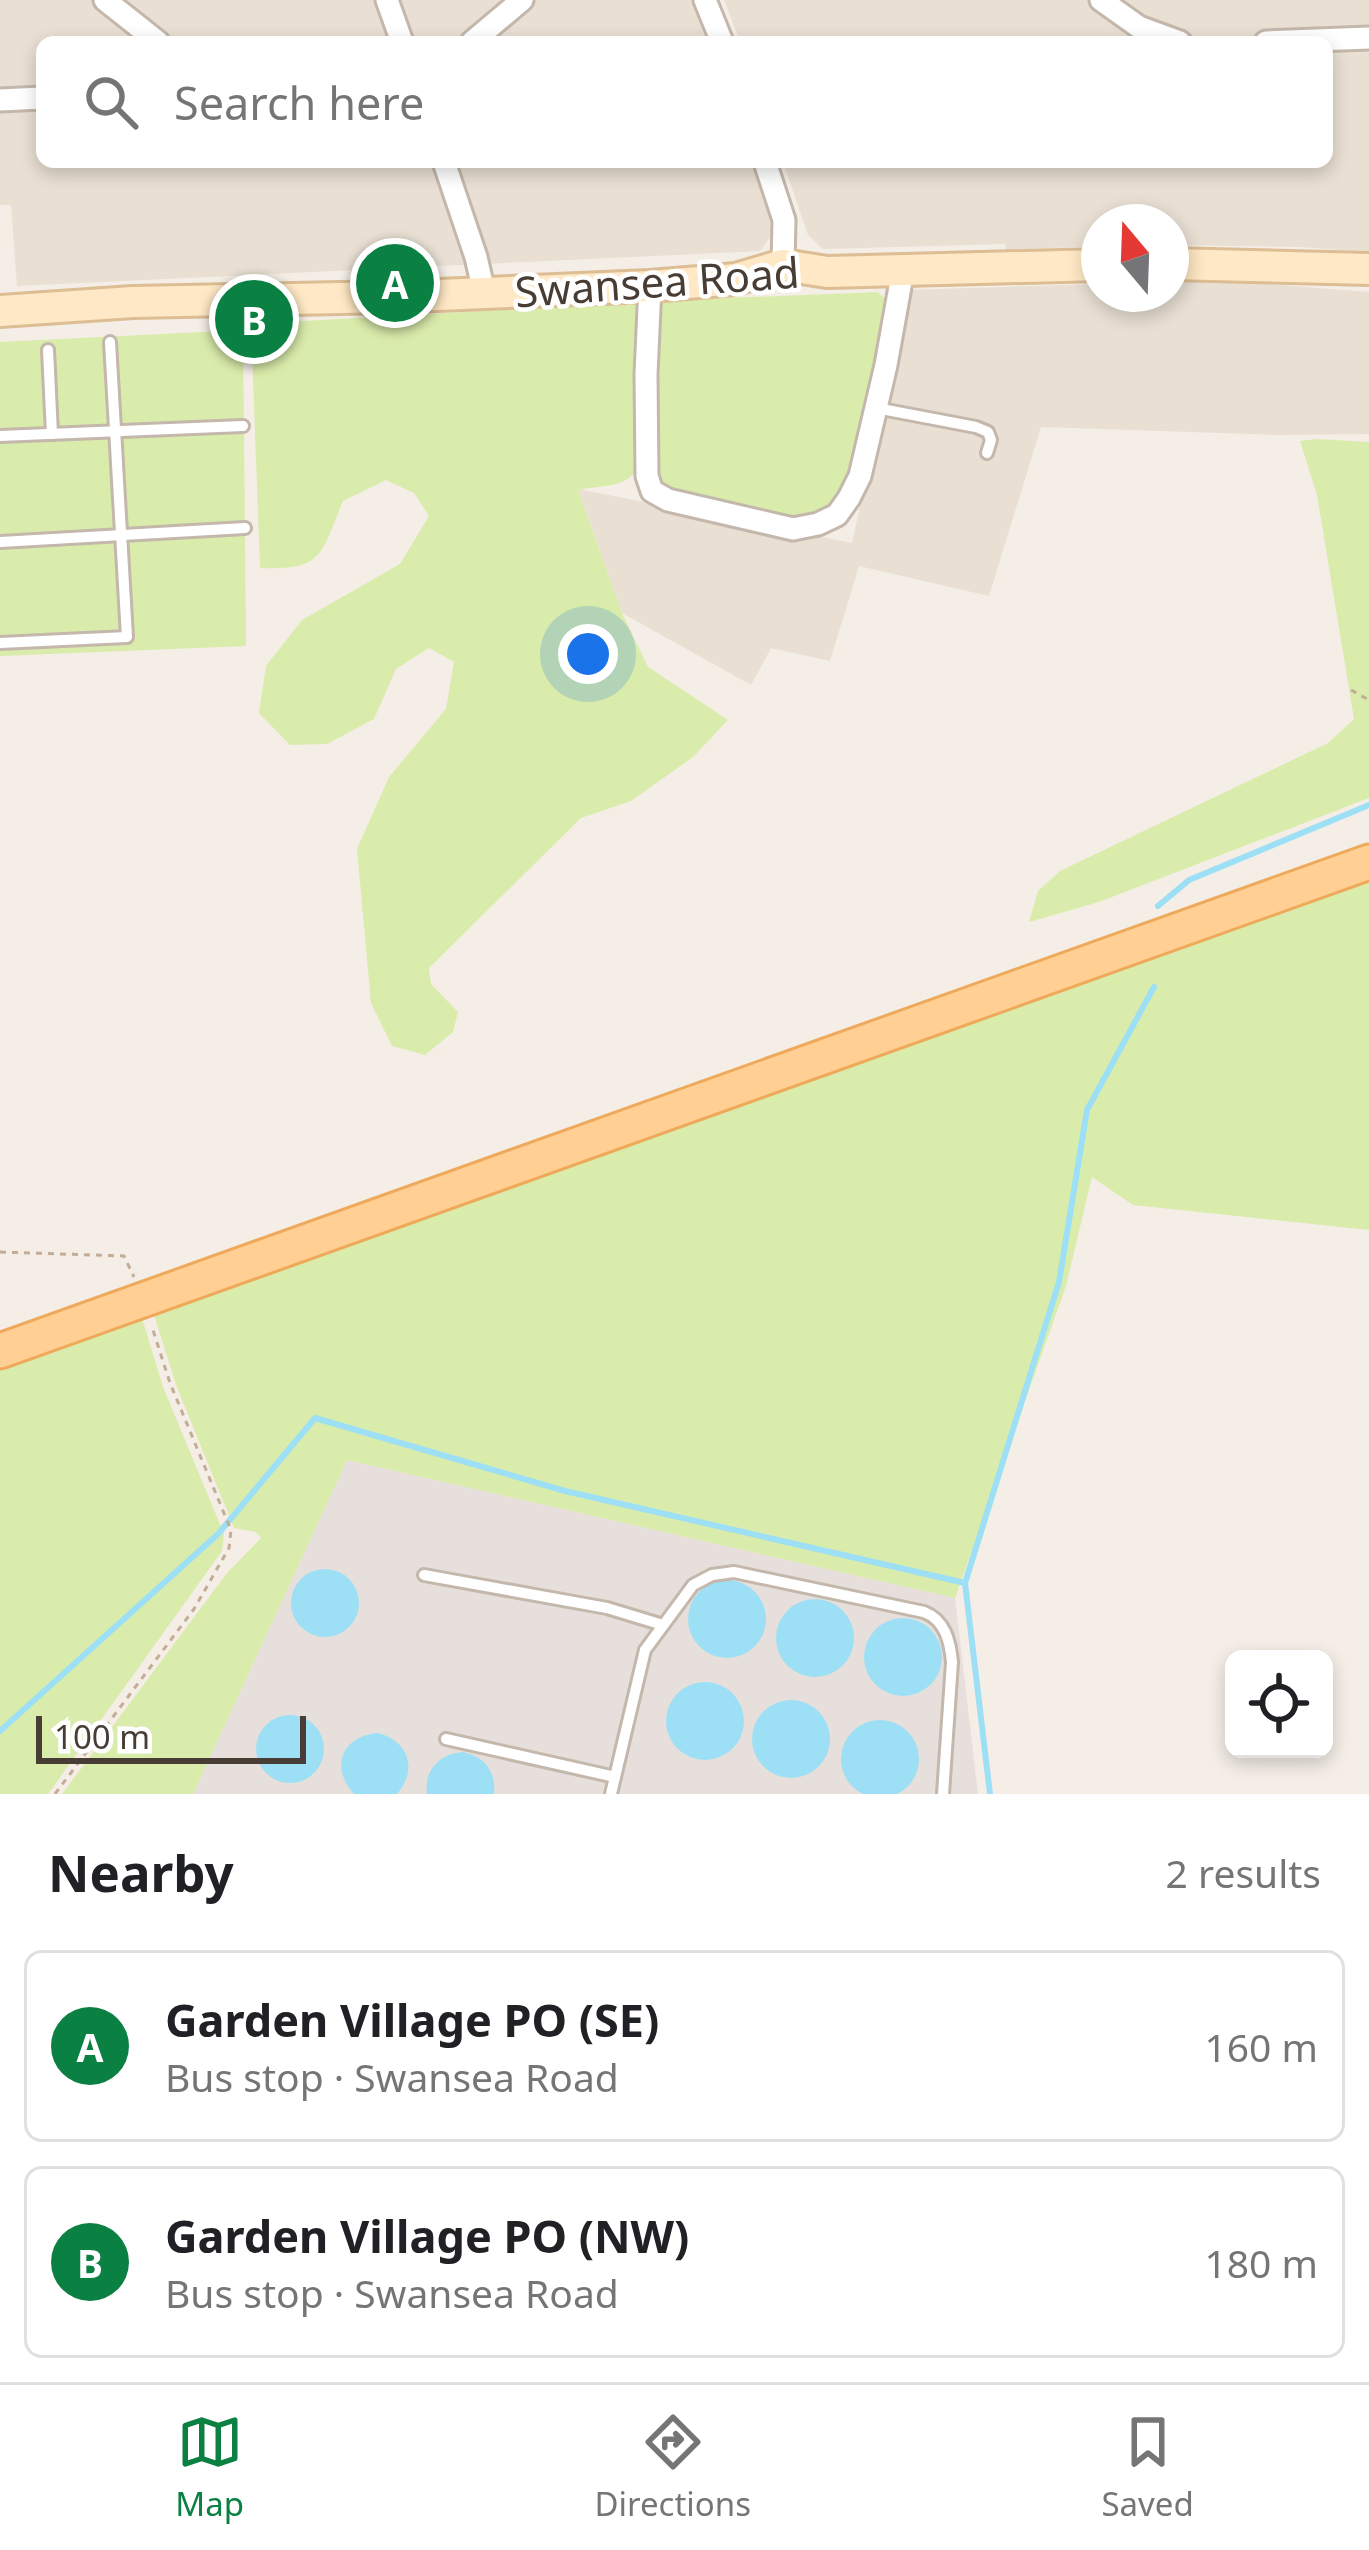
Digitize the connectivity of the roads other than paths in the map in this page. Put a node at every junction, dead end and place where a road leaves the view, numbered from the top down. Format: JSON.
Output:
{"nodes":[{"id":1,"x":106,"y":0,"type":"edge"},
{"id":2,"x":387,"y":0,"type":"edge"},
{"id":3,"x":523,"y":0,"type":"edge"},
{"id":4,"x":705,"y":0,"type":"edge"},
{"id":5,"x":1101,"y":0,"type":"edge"},
{"id":6,"x":151,"y":36,"type":"edge"},
{"id":7,"x":400,"y":36,"type":"edge"},
{"id":8,"x":479,"y":36,"type":"edge"},
{"id":9,"x":720,"y":36,"type":"edge"},
{"id":10,"x":1165,"y":36,"type":"edge"},
{"id":11,"x":1369,"y":38,"type":"edge"},
{"id":12,"x":1333,"y":39,"type":"edge"},
{"id":13,"x":36,"y":98,"type":"edge"},
{"id":14,"x":0,"y":100,"type":"edge"},
{"id":15,"x":446,"y":168,"type":"edge"},
{"id":16,"x":767,"y":168,"type":"edge"},
{"id":17,"x":1189,"y":264,"type":"edge"},
{"id":18,"x":1081,"y":265,"type":"edge"},
{"id":19,"x":783,"y":266,"type":"junction"},
{"id":20,"x":1369,"y":269,"type":"edge"},
{"id":21,"x":903,"y":270,"type":"junction"},
{"id":22,"x":650,"y":286,"type":"junction"},
{"id":23,"x":484,"y":292,"type":"junction"},
{"id":24,"x":0,"y":311,"type":"edge"},
{"id":25,"x":110,"y":342,"type":"dead end"},
{"id":26,"x":48,"y":350,"type":"dead end"},
{"id":27,"x":876,"y":408,"type":"junction"},
{"id":28,"x":243,"y":426,"type":"dead end"},
{"id":29,"x":116,"y":431,"type":"junction"},
{"id":30,"x":52,"y":434,"type":"junction"},
{"id":31,"x":0,"y":436,"type":"edge"},
{"id":32,"x":987,"y":453,"type":"dead end"},
{"id":33,"x":245,"y":528,"type":"dead end"},
{"id":34,"x":122,"y":534,"type":"junction"},
{"id":35,"x":0,"y":542,"type":"edge"},
{"id":36,"x":0,"y":643,"type":"edge"},
{"id":37,"x":1369,"y":862,"type":"edge"},
{"id":38,"x":0,"y":1352,"type":"edge"},
{"id":39,"x":424,"y":1575,"type":"dead end"},
{"id":40,"x":663,"y":1625,"type":"junction"},
{"id":41,"x":446,"y":1739,"type":"dead end"},
{"id":42,"x":615,"y":1777,"type":"junction"},
{"id":43,"x":611,"y":1794,"type":"edge"},
{"id":44,"x":943,"y":1794,"type":"edge"}],
"edges":[{"from":1,"to":6,"type":"street"},
{"from":2,"to":7,"type":"street"},
{"from":3,"to":8,"type":"street"},
{"from":4,"to":9,"type":"street"},
{"from":5,"to":10,"type":"street"},
{"from":11,"to":12,"type":"street"},
{"from":13,"to":14,"type":"street"},
{"from":15,"to":23,"type":"street"},
{"from":16,"to":19,"type":"street"},
{"from":17,"to":20,"type":"main road"},
{"from":18,"to":21,"type":"main road","name":"Swansea Road"},
{"from":19,"to":21,"type":"main road","name":"Swansea Road"},
{"from":19,"to":22,"type":"main road","name":"Swansea Road"},
{"from":21,"to":27,"type":"street"},
{"from":22,"to":23,"type":"main road","name":"Swansea Road"},
{"from":22,"to":27,"type":"street"},
{"from":23,"to":24,"type":"main road","name":"Swansea Road"},
{"from":25,"to":29,"type":"lane"},
{"from":26,"to":30,"type":"lane"},
{"from":27,"to":32,"type":"lane"},
{"from":28,"to":29,"type":"lane"},
{"from":29,"to":30,"type":"lane"},
{"from":29,"to":34,"type":"lane"},
{"from":30,"to":31,"type":"lane"},
{"from":33,"to":34,"type":"lane"},
{"from":34,"to":35,"type":"lane"},
{"from":34,"to":36,"type":"lane"},
{"from":37,"to":38,"type":"main road"},
{"from":39,"to":40,"type":"lane"},
{"from":40,"to":42,"type":"lane"},
{"from":40,"to":44,"type":"lane"},
{"from":41,"to":42,"type":"lane"},
{"from":42,"to":43,"type":"lane"}]}
